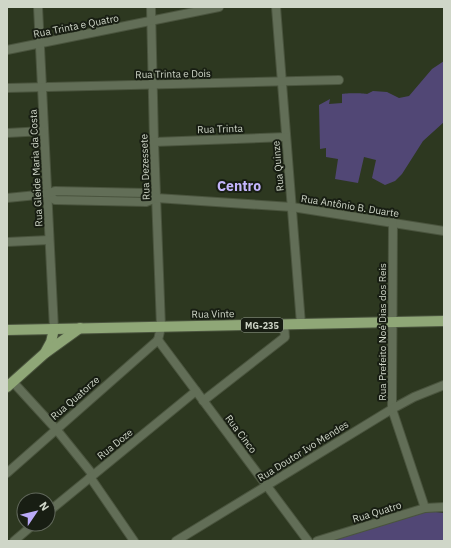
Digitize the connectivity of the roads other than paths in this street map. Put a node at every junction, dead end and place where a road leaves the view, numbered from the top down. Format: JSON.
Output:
{"nodes":[{"id":1,"x":38,"y":7,"type":"edge"},
{"id":2,"x":151,"y":7,"type":"edge"},
{"id":3,"x":219,"y":7,"type":"edge"},
{"id":4,"x":276,"y":7,"type":"edge"},
{"id":5,"x":151,"y":21,"type":"junction"},
{"id":6,"x":40,"y":43,"type":"junction"},
{"id":7,"x":7,"y":50,"type":"edge"},
{"id":8,"x":339,"y":80,"type":"dead end"},
{"id":9,"x":282,"y":81,"type":"junction"},
{"id":10,"x":153,"y":84,"type":"junction"},
{"id":11,"x":42,"y":87,"type":"junction"},
{"id":12,"x":7,"y":88,"type":"edge"},
{"id":13,"x":44,"y":131,"type":"junction"},
{"id":14,"x":7,"y":133,"type":"edge"},
{"id":15,"x":286,"y":137,"type":"junction"},
{"id":16,"x":154,"y":142,"type":"junction"},
{"id":17,"x":47,"y":194,"type":"junction"},
{"id":18,"x":7,"y":198,"type":"edge"},
{"id":19,"x":156,"y":198,"type":"junction"},
{"id":20,"x":292,"y":207,"type":"junction"},
{"id":21,"x":393,"y":222,"type":"junction"},
{"id":22,"x":444,"y":231,"type":"edge"},
{"id":23,"x":49,"y":240,"type":"junction"},
{"id":24,"x":7,"y":242,"type":"edge"},
{"id":25,"x":444,"y":321,"type":"edge"},
{"id":26,"x":392,"y":322,"type":"junction"},
{"id":27,"x":284,"y":324,"type":"junction"},
{"id":28,"x":301,"y":324,"type":"junction"},
{"id":29,"x":161,"y":327,"type":"junction"},
{"id":30,"x":80,"y":328,"type":"junction"},
{"id":31,"x":54,"y":329,"type":"junction"},
{"id":32,"x":7,"y":330,"type":"edge"},
{"id":33,"x":158,"y":340,"type":"junction"},
{"id":34,"x":44,"y":354,"type":"junction"},
{"id":35,"x":10,"y":384,"type":"edge"},
{"id":36,"x":444,"y":385,"type":"edge"},
{"id":37,"x":196,"y":391,"type":"junction"},
{"id":38,"x":204,"y":401,"type":"junction"},
{"id":39,"x":392,"y":409,"type":"junction"},
{"id":40,"x":56,"y":429,"type":"junction"},
{"id":41,"x":7,"y":473,"type":"edge"},
{"id":42,"x":91,"y":476,"type":"junction"},
{"id":43,"x":267,"y":486,"type":"junction"},
{"id":44,"x":56,"y":505,"type":"edge"},
{"id":45,"x":444,"y":507,"type":"edge"},
{"id":46,"x":425,"y":508,"type":"junction"},
{"id":47,"x":25,"y":532,"type":"edge"},
{"id":48,"x":14,"y":541,"type":"edge"},
{"id":49,"x":134,"y":541,"type":"edge"},
{"id":50,"x":176,"y":541,"type":"edge"},
{"id":51,"x":308,"y":541,"type":"edge"},
{"id":52,"x":317,"y":541,"type":"edge"}],
"edges":[{"from":1,"to":6,"type":"street","name":"Rua Gleide Maria da Costa"},
{"from":2,"to":5,"type":"street","name":"Rua Dezessete"},
{"from":3,"to":5,"type":"street","name":"Rua Trinta e Quatro"},
{"from":4,"to":9,"type":"street","name":"Rua Quinze"},
{"from":5,"to":6,"type":"street","name":"Rua Trinta e Quatro"},
{"from":5,"to":10,"type":"street","name":"Rua Dezessete"},
{"from":6,"to":7,"type":"street","name":"Rua Trinta e Quatro"},
{"from":6,"to":11,"type":"street","name":"Rua Gleide Maria da Costa"},
{"from":8,"to":9,"type":"street","name":"Rua Trinta e Dois"},
{"from":9,"to":10,"type":"street","name":"Rua Trinta e Dois"},
{"from":9,"to":15,"type":"street","name":"Rua Quinze"},
{"from":10,"to":11,"type":"street","name":"Rua Trinta e Dois"},
{"from":10,"to":16,"type":"street","name":"Rua Dezessete"},
{"from":11,"to":12,"type":"street","name":"Rua Trinta e Dois"},
{"from":11,"to":13,"type":"street","name":"Rua Gleide Maria da Costa"},
{"from":13,"to":14,"type":"street"},
{"from":13,"to":17,"type":"street","name":"Rua Gleide Maria da Costa"},
{"from":15,"to":16,"type":"street","name":"Rua Trinta"},
{"from":15,"to":20,"type":"street","name":"Rua Quinze"},
{"from":16,"to":19,"type":"street","name":"Rua Dezessete"},
{"from":17,"to":18,"type":"street","name":"Rua Antônio B. Duarte"},
{"from":17,"to":19,"type":"street","name":"Rua Antônio B. Duarte"},
{"from":17,"to":23,"type":"street","name":"Rua Gleide Maria da Costa"},
{"from":19,"to":20,"type":"street","name":"Rua Antônio B. Duarte"},
{"from":19,"to":29,"type":"street","name":"Rua Dezessete"},
{"from":20,"to":21,"type":"street","name":"Rua Antônio B. Duarte"},
{"from":20,"to":28,"type":"street","name":"Rua Quinze"},
{"from":21,"to":22,"type":"street","name":"Rua Antônio B. Duarte"},
{"from":21,"to":26,"type":"street","name":"Rua Prefeito Noé Dias dos Reis"},
{"from":23,"to":24,"type":"street"},
{"from":23,"to":31,"type":"street","name":"Rua Gleide Maria da Costa"},
{"from":25,"to":26,"type":"main road","name":"Rua Vinte","number":"MG-235"},
{"from":26,"to":28,"type":"main road","name":"Rua Vinte","number":"MG-235"},
{"from":26,"to":39,"type":"street","name":"Rua Prefeito Noé Dias dos Reis"},
{"from":27,"to":28,"type":"main road","name":"Rua Vinte","number":"MG-235"},
{"from":27,"to":29,"type":"main road","name":"Rua Vinte","number":"MG-235"},
{"from":27,"to":38,"type":"street"},
{"from":29,"to":30,"type":"main road","name":"Rua Vinte","number":"MG-235"},
{"from":29,"to":33,"type":"street","name":"Rua Dezessete"},
{"from":30,"to":31,"type":"main road","name":"Rua Vinte","number":"MG-235"},
{"from":30,"to":34,"type":"main road"},
{"from":31,"to":32,"type":"main road","name":"Rua Vinte","number":"MG-235"},
{"from":31,"to":34,"type":"main road"},
{"from":33,"to":37,"type":"street","name":"Rua Cinco"},
{"from":33,"to":40,"type":"street","name":"Rua Quatorze"},
{"from":34,"to":35,"type":"main road"},
{"from":35,"to":40,"type":"street"},
{"from":36,"to":39,"type":"street","name":"Rua Doutor Ivo Mendes"},
{"from":37,"to":38,"type":"street","name":"Rua Cinco"},
{"from":37,"to":42,"type":"street","name":"Rua Doze"},
{"from":38,"to":43,"type":"street","name":"Rua Cinco"},
{"from":39,"to":43,"type":"street","name":"Rua Doutor Ivo Mendes"},
{"from":39,"to":46,"type":"street","name":"Rua Prefeito Noé Dias dos Reis"},
{"from":40,"to":41,"type":"street","name":"Rua Quatorze"},
{"from":40,"to":42,"type":"street"},
{"from":42,"to":44,"type":"street","name":"Rua Doze"},
{"from":42,"to":49,"type":"street"},
{"from":43,"to":50,"type":"street","name":"Rua Doutor Ivo Mendes"},
{"from":43,"to":51,"type":"street","name":"Rua Cinco"},
{"from":45,"to":46,"type":"street","name":"Rua Quatro"},
{"from":46,"to":52,"type":"street","name":"Rua Quatro"},
{"from":47,"to":48,"type":"street"}]}
